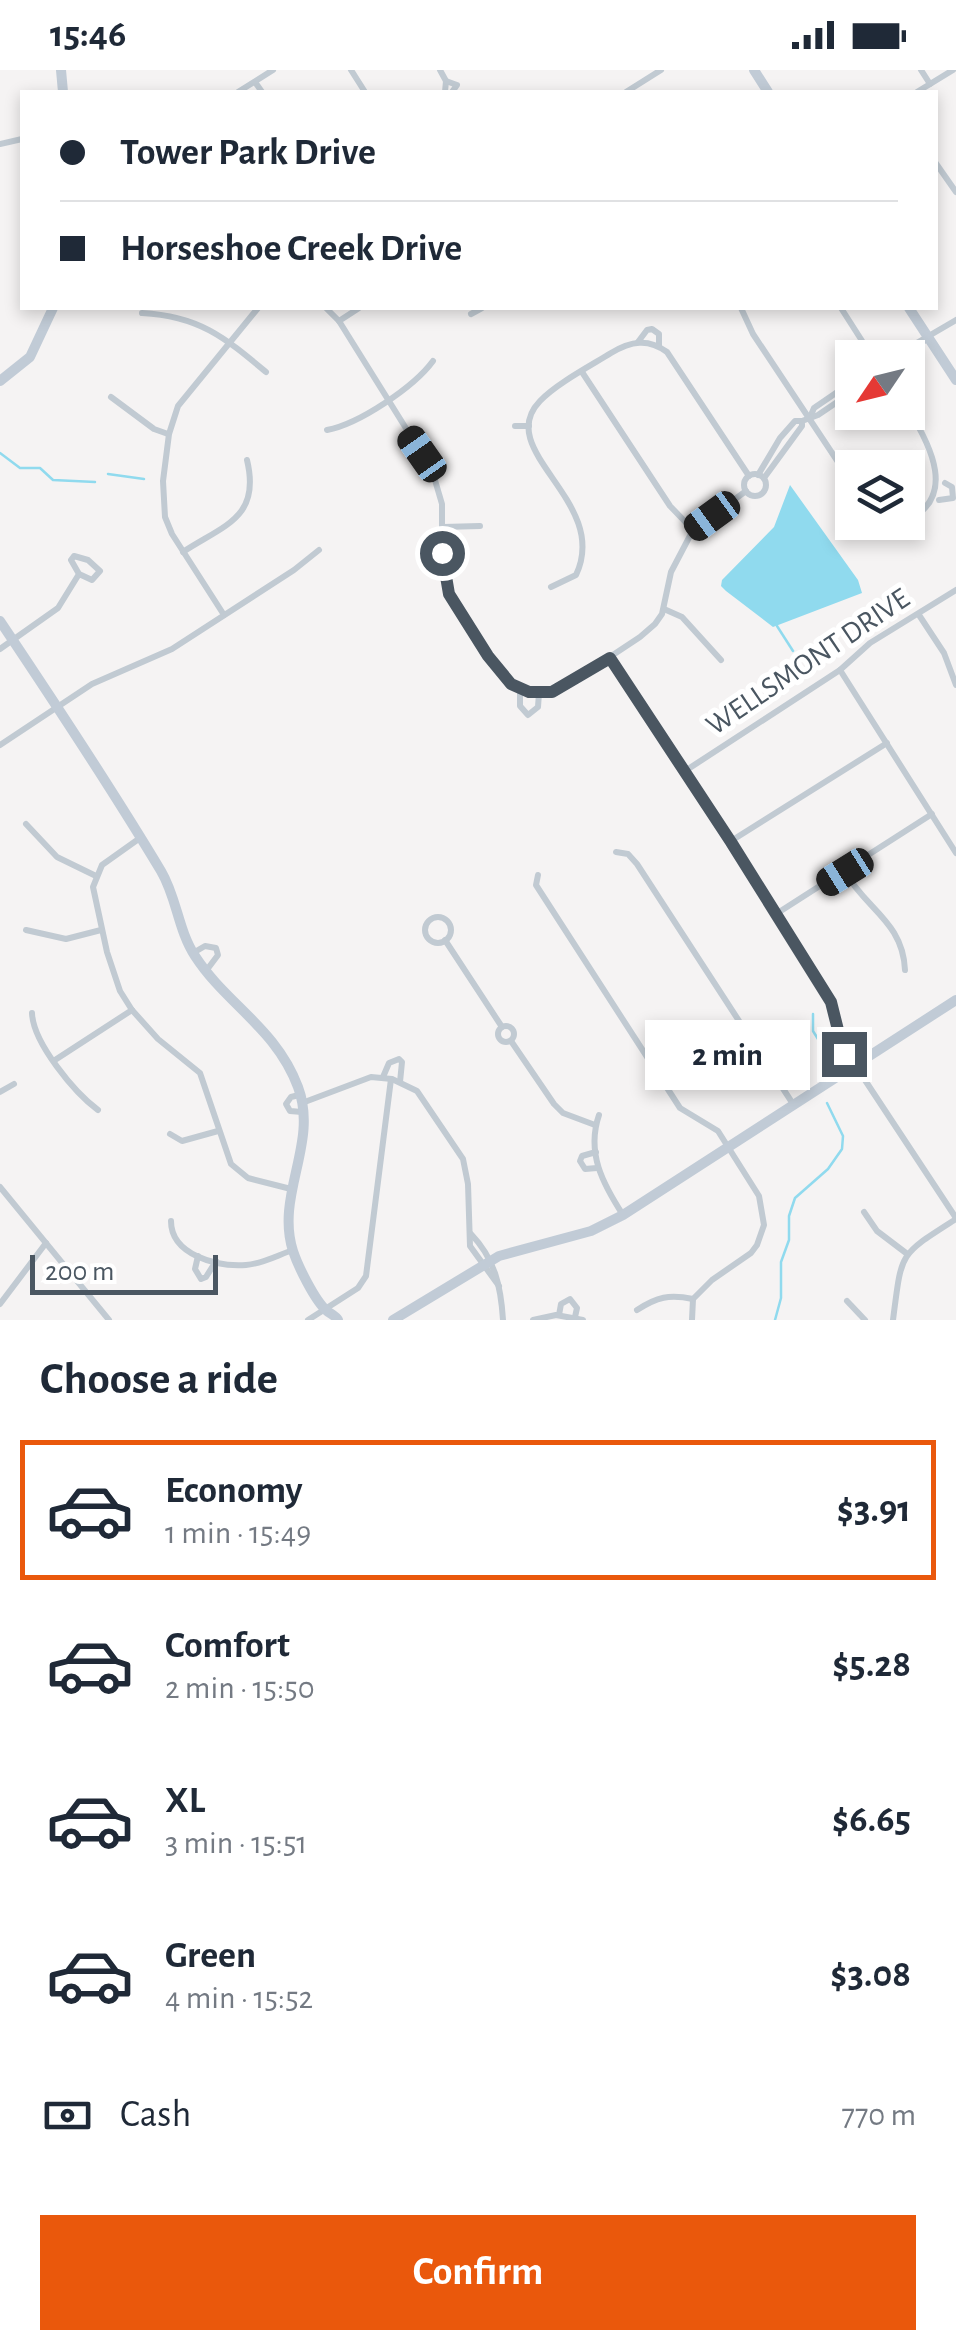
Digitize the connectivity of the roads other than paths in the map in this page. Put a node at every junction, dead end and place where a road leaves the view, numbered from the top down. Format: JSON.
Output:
{"nodes":[{"id":1,"x":273,"y":70,"type":"edge"},
{"id":2,"x":660,"y":70,"type":"edge"},
{"id":3,"x":921,"y":70,"type":"edge"},
{"id":4,"x":952,"y":70,"type":"edge"},
{"id":5,"x":255,"y":82,"type":"junction"},
{"id":6,"x":930,"y":84,"type":"junction"},
{"id":7,"x":241,"y":90,"type":"edge"},
{"id":8,"x":261,"y":90,"type":"edge"},
{"id":9,"x":631,"y":90,"type":"edge"},
{"id":10,"x":920,"y":90,"type":"edge"},
{"id":11,"x":938,"y":166,"type":"edge"},
{"id":12,"x":956,"y":192,"type":"edge"},
{"id":13,"x":52,"y":310,"type":"edge"},
{"id":14,"x":256,"y":310,"type":"edge"},
{"id":15,"x":328,"y":310,"type":"edge"},
{"id":16,"x":356,"y":310,"type":"edge"},
{"id":17,"x":479,"y":310,"type":"edge"},
{"id":18,"x":742,"y":310,"type":"edge"},
{"id":19,"x":841,"y":310,"type":"edge"},
{"id":20,"x":910,"y":310,"type":"edge"},
{"id":21,"x":142,"y":313,"type":"dead end"},
{"id":22,"x":472,"y":314,"type":"dead end"},
{"id":23,"x":956,"y":320,"type":"edge"},
{"id":24,"x":339,"y":322,"type":"junction"},
{"id":25,"x":928,"y":336,"type":"junction"},
{"id":26,"x":861,"y":340,"type":"edge"},
{"id":27,"x":918,"y":340,"type":"edge"},
{"id":28,"x":924,"y":340,"type":"edge"},
{"id":29,"x":229,"y":342,"type":"junction"},
{"id":30,"x":638,"y":342,"type":"junction"},
{"id":31,"x":660,"y":347,"type":"junction"},
{"id":32,"x":433,"y":361,"type":"dead end"},
{"id":33,"x":266,"y":372,"type":"dead end"},
{"id":34,"x":582,"y":372,"type":"junction"},
{"id":35,"x":956,"y":380,"type":"edge"},
{"id":36,"x":0,"y":381,"type":"edge"},
{"id":37,"x":835,"y":394,"type":"edge"},
{"id":38,"x":111,"y":397,"type":"dead end"},
{"id":39,"x":386,"y":400,"type":"junction"},
{"id":40,"x":835,"y":404,"type":"edge"},
{"id":41,"x":810,"y":416,"type":"junction"},
{"id":42,"x":515,"y":426,"type":"dead end"},
{"id":43,"x":529,"y":426,"type":"junction"},
{"id":44,"x":328,"y":430,"type":"dead end"},
{"id":45,"x":921,"y":430,"type":"edge"},
{"id":46,"x":169,"y":434,"type":"junction"},
{"id":47,"x":835,"y":456,"type":"edge"},
{"id":48,"x":246,"y":460,"type":"dead end"},
{"id":49,"x":757,"y":476,"type":"junction"},
{"id":50,"x":945,"y":482,"type":"junction"},
{"id":51,"x":746,"y":491,"type":"junction"},
{"id":52,"x":938,"y":500,"type":"junction"},
{"id":53,"x":925,"y":512,"type":"edge"},
{"id":54,"x":480,"y":526,"type":"dead end"},
{"id":55,"x":443,"y":527,"type":"junction"},
{"id":56,"x":693,"y":530,"type":"junction"},
{"id":57,"x":319,"y":550,"type":"dead end"},
{"id":58,"x":182,"y":552,"type":"junction"},
{"id":59,"x":79,"y":574,"type":"junction"},
{"id":60,"x":550,"y":587,"type":"dead end"},
{"id":61,"x":956,"y":590,"type":"edge"},
{"id":62,"x":664,"y":609,"type":"junction"},
{"id":63,"x":919,"y":615,"type":"junction"},
{"id":64,"x":224,"y":616,"type":"junction"},
{"id":65,"x":0,"y":621,"type":"edge"},
{"id":66,"x":13,"y":640,"type":"junction"},
{"id":67,"x":0,"y":648,"type":"edge"},
{"id":68,"x":610,"y":658,"type":"junction"},
{"id":69,"x":721,"y":660,"type":"dead end"},
{"id":70,"x":840,"y":670,"type":"junction"},
{"id":71,"x":956,"y":684,"type":"edge"},
{"id":72,"x":520,"y":689,"type":"junction"},
{"id":73,"x":539,"y":694,"type":"junction"},
{"id":74,"x":56,"y":708,"type":"junction"},
{"id":75,"x":887,"y":743,"type":"junction"},
{"id":76,"x":0,"y":745,"type":"edge"},
{"id":77,"x":685,"y":771,"type":"junction"},
{"id":78,"x":932,"y":814,"type":"junction"},
{"id":79,"x":26,"y":824,"type":"dead end"},
{"id":80,"x":140,"y":838,"type":"junction"},
{"id":81,"x":731,"y":842,"type":"junction"},
{"id":82,"x":616,"y":852,"type":"dead end"},
{"id":83,"x":956,"y":853,"type":"edge"},
{"id":84,"x":845,"y":872,"type":"junction"},
{"id":85,"x":538,"y":874,"type":"dead end"},
{"id":86,"x":96,"y":876,"type":"junction"},
{"id":87,"x":776,"y":914,"type":"junction"},
{"id":88,"x":26,"y":930,"type":"dead end"},
{"id":89,"x":101,"y":930,"type":"junction"},
{"id":90,"x":445,"y":940,"type":"junction"},
{"id":91,"x":193,"y":953,"type":"junction"},
{"id":92,"x":904,"y":970,"type":"dead end"},
{"id":93,"x":206,"y":972,"type":"junction"},
{"id":94,"x":956,"y":1000,"type":"edge"},
{"id":95,"x":132,"y":1010,"type":"junction"},
{"id":96,"x":32,"y":1013,"type":"dead end"},
{"id":97,"x":54,"y":1060,"type":"junction"},
{"id":98,"x":854,"y":1064,"type":"junction"},
{"id":99,"x":391,"y":1079,"type":"junction"},
{"id":100,"x":14,"y":1084,"type":"dead end"},
{"id":101,"x":0,"y":1092,"type":"edge"},
{"id":102,"x":302,"y":1103,"type":"junction"},
{"id":103,"x":793,"y":1104,"type":"junction"},
{"id":104,"x":98,"y":1110,"type":"dead end"},
{"id":105,"x":599,"y":1115,"type":"dead end"},
{"id":106,"x":595,"y":1125,"type":"junction"},
{"id":107,"x":218,"y":1131,"type":"junction"},
{"id":108,"x":170,"y":1134,"type":"dead end"},
{"id":109,"x":728,"y":1149,"type":"junction"},
{"id":110,"x":596,"y":1152,"type":"junction"},
{"id":111,"x":597,"y":1168,"type":"junction"},
{"id":112,"x":0,"y":1187,"type":"edge"},
{"id":113,"x":291,"y":1189,"type":"junction"},
{"id":114,"x":864,"y":1212,"type":"dead end"},
{"id":115,"x":623,"y":1215,"type":"junction"},
{"id":116,"x":956,"y":1219,"type":"edge"},
{"id":117,"x":171,"y":1220,"type":"dead end"},
{"id":118,"x":46,"y":1242,"type":"junction"},
{"id":119,"x":293,"y":1250,"type":"junction"},
{"id":120,"x":906,"y":1253,"type":"junction"},
{"id":121,"x":198,"y":1256,"type":"junction"},
{"id":122,"x":216,"y":1261,"type":"junction"},
{"id":123,"x":486,"y":1263,"type":"junction"},
{"id":124,"x":694,"y":1299,"type":"junction"},
{"id":125,"x":847,"y":1301,"type":"dead end"},
{"id":126,"x":0,"y":1304,"type":"edge"},
{"id":127,"x":636,"y":1310,"type":"dead end"},
{"id":128,"x":327,"y":1313,"type":"edge"},
{"id":129,"x":558,"y":1315,"type":"junction"},
{"id":130,"x":579,"y":1318,"type":"edge"},
{"id":131,"x":503,"y":1319,"type":"edge"},
{"id":132,"x":109,"y":1320,"type":"edge"},
{"id":133,"x":308,"y":1320,"type":"edge"},
{"id":134,"x":338,"y":1320,"type":"edge"},
{"id":135,"x":392,"y":1320,"type":"edge"},
{"id":136,"x":493,"y":1320,"type":"edge"},
{"id":137,"x":532,"y":1320,"type":"edge"},
{"id":138,"x":692,"y":1320,"type":"edge"},
{"id":139,"x":865,"y":1320,"type":"edge"},
{"id":140,"x":892,"y":1320,"type":"edge"}],
"edges":[{"from":1,"to":5,"type":"street"},
{"from":2,"to":9,"type":"street"},
{"from":3,"to":6,"type":"street"},
{"from":4,"to":6,"type":"street"},
{"from":5,"to":7,"type":"street"},
{"from":5,"to":8,"type":"street"},
{"from":6,"to":10,"type":"street"},
{"from":11,"to":12,"type":"street"},
{"from":13,"to":36,"type":"street"},
{"from":14,"to":29,"type":"street"},
{"from":15,"to":24,"type":"street"},
{"from":16,"to":24,"type":"street"},
{"from":17,"to":22,"type":"street"},
{"from":18,"to":41,"type":"street"},
{"from":19,"to":26,"type":"street"},
{"from":20,"to":25,"type":"street"},
{"from":21,"to":29,"type":"street"},
{"from":23,"to":25,"type":"street"},
{"from":24,"to":39,"type":"street"},
{"from":25,"to":27,"type":"street"},
{"from":25,"to":28,"type":"street"},
{"from":25,"to":35,"type":"street"},
{"from":29,"to":33,"type":"street"},
{"from":29,"to":46,"type":"street"},
{"from":30,"to":31,"type":"street"},
{"from":30,"to":31,"type":"street"},
{"from":30,"to":34,"type":"street"},
{"from":31,"to":49,"type":"street"},
{"from":32,"to":39,"type":"street"},
{"from":34,"to":43,"type":"street"},
{"from":34,"to":56,"type":"street"},
{"from":37,"to":41,"type":"street"},
{"from":38,"to":46,"type":"street"},
{"from":39,"to":44,"type":"street"},
{"from":39,"to":55,"type":"street"},
{"from":40,"to":41,"type":"street"},
{"from":41,"to":47,"type":"street"},
{"from":41,"to":49,"type":"street"},
{"from":42,"to":43,"type":"street"},
{"from":43,"to":60,"type":"street"},
{"from":45,"to":50,"type":"street"},
{"from":46,"to":58,"type":"street"},
{"from":48,"to":58,"type":"street"},
{"from":49,"to":51,"type":"street"},
{"from":49,"to":51,"type":"street"},
{"from":50,"to":52,"type":"street"},
{"from":50,"to":52,"type":"street"},
{"from":51,"to":56,"type":"street"},
{"from":52,"to":53,"type":"street"},
{"from":54,"to":55,"type":"street"},
{"from":55,"to":72,"type":"street"},
{"from":56,"to":62,"type":"street"},
{"from":57,"to":64,"type":"street"},
{"from":58,"to":64,"type":"street"},
{"from":59,"to":59,"type":"street"},
{"from":59,"to":66,"type":"street"},
{"from":61,"to":63,"type":"street","name":"WELLSMONT DRIVE"},
{"from":62,"to":68,"type":"street"},
{"from":62,"to":69,"type":"street"},
{"from":63,"to":70,"type":"street","name":"WELLSMONT DRIVE"},
{"from":63,"to":71,"type":"street"},
{"from":64,"to":74,"type":"street"},
{"from":65,"to":66,"type":"street"},
{"from":66,"to":67,"type":"street"},
{"from":66,"to":74,"type":"street"},
{"from":68,"to":73,"type":"street"},
{"from":68,"to":77,"type":"street"},
{"from":70,"to":75,"type":"street"},
{"from":70,"to":77,"type":"street","name":"WELLSMONT DRIVE"},
{"from":72,"to":73,"type":"street"},
{"from":72,"to":73,"type":"street"},
{"from":74,"to":76,"type":"street"},
{"from":74,"to":80,"type":"street"},
{"from":75,"to":78,"type":"street"},
{"from":75,"to":81,"type":"street"},
{"from":77,"to":81,"type":"street"},
{"from":78,"to":83,"type":"street"},
{"from":78,"to":84,"type":"street"},
{"from":79,"to":86,"type":"street"},
{"from":80,"to":86,"type":"street"},
{"from":80,"to":91,"type":"street"},
{"from":81,"to":87,"type":"street"},
{"from":82,"to":103,"type":"street"},
{"from":84,"to":87,"type":"street"},
{"from":84,"to":92,"type":"street"},
{"from":85,"to":109,"type":"street"},
{"from":86,"to":89,"type":"street"},
{"from":87,"to":98,"type":"street"},
{"from":88,"to":89,"type":"street"},
{"from":89,"to":95,"type":"street"},
{"from":90,"to":90,"type":"street"},
{"from":90,"to":106,"type":"street"},
{"from":91,"to":93,"type":"street"},
{"from":91,"to":93,"type":"street"},
{"from":93,"to":102,"type":"street"},
{"from":94,"to":98,"type":"street"},
{"from":95,"to":97,"type":"street"},
{"from":95,"to":107,"type":"street"},
{"from":96,"to":97,"type":"street"},
{"from":97,"to":104,"type":"street"},
{"from":98,"to":103,"type":"street"},
{"from":98,"to":116,"type":"street"},
{"from":99,"to":102,"type":"street"},
{"from":99,"to":123,"type":"street"},
{"from":99,"to":128,"type":"street"},
{"from":100,"to":101,"type":"street"},
{"from":102,"to":113,"type":"street"},
{"from":103,"to":109,"type":"street"},
{"from":105,"to":106,"type":"street"},
{"from":106,"to":110,"type":"street"},
{"from":107,"to":108,"type":"street"},
{"from":107,"to":113,"type":"street"},
{"from":109,"to":115,"type":"street"},
{"from":109,"to":124,"type":"street"},
{"from":110,"to":111,"type":"street"},
{"from":110,"to":111,"type":"street"},
{"from":111,"to":115,"type":"street"},
{"from":112,"to":118,"type":"street"},
{"from":113,"to":119,"type":"street"},
{"from":114,"to":120,"type":"street"},
{"from":115,"to":123,"type":"street"},
{"from":116,"to":120,"type":"street"},
{"from":117,"to":121,"type":"street"},
{"from":118,"to":126,"type":"street"},
{"from":118,"to":132,"type":"street"},
{"from":119,"to":122,"type":"street"},
{"from":119,"to":128,"type":"street"},
{"from":120,"to":140,"type":"street"},
{"from":121,"to":122,"type":"street"},
{"from":121,"to":122,"type":"street"},
{"from":123,"to":131,"type":"street"},
{"from":123,"to":135,"type":"street"},
{"from":124,"to":127,"type":"street"},
{"from":124,"to":138,"type":"street"},
{"from":125,"to":139,"type":"street"},
{"from":128,"to":133,"type":"street"},
{"from":128,"to":134,"type":"street"},
{"from":129,"to":130,"type":"street"},
{"from":129,"to":130,"type":"street"},
{"from":129,"to":137,"type":"street"},
{"from":131,"to":136,"type":"street"}]}
